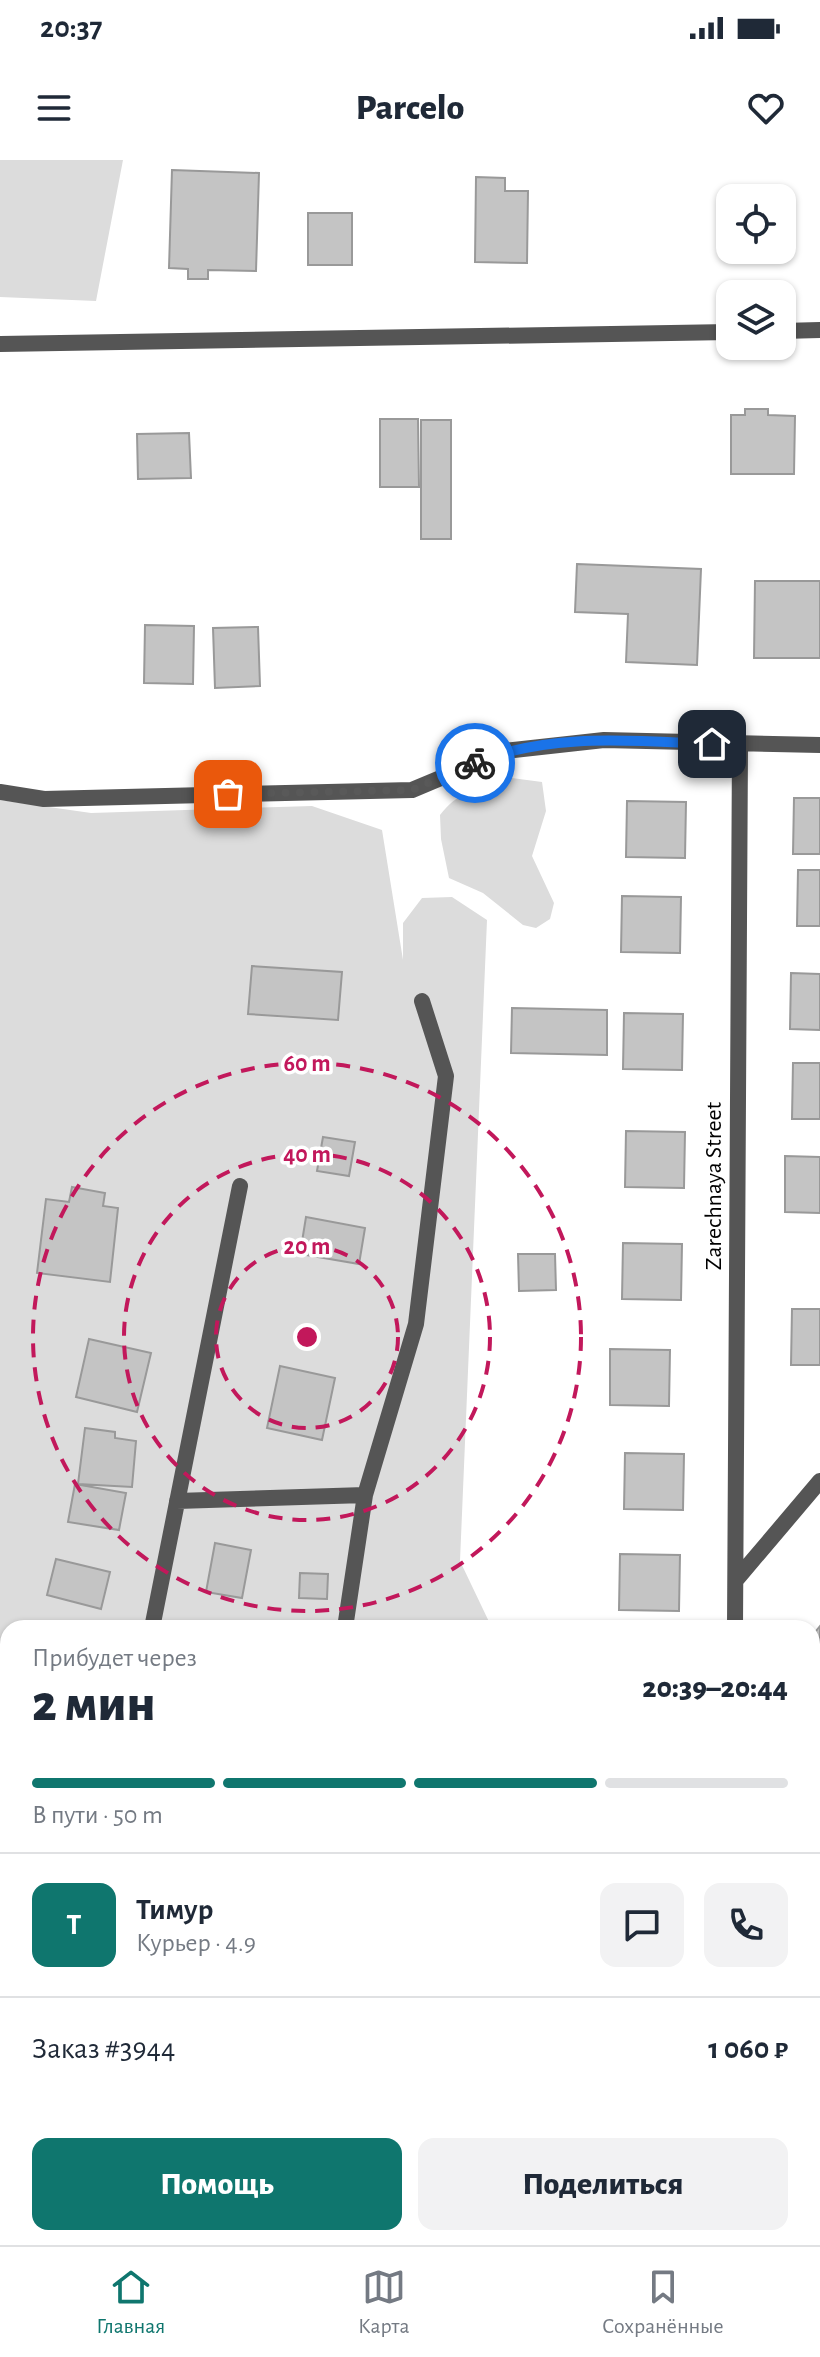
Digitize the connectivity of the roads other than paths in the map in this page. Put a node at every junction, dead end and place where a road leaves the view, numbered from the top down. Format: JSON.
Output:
{"nodes":[{"id":1,"x":820,"y":330,"type":"edge"},
{"id":2,"x":796,"y":331,"type":"edge"},
{"id":3,"x":716,"y":332,"type":"edge"},
{"id":4,"x":0,"y":344,"type":"edge"},
{"id":5,"x":740,"y":745,"type":"junction"},
{"id":6,"x":820,"y":745,"type":"edge"},
{"id":7,"x":0,"y":792,"type":"edge"},
{"id":8,"x":422,"y":1001,"type":"dead end"},
{"id":9,"x":240,"y":1186,"type":"dead end"},
{"id":10,"x":820,"y":1481,"type":"edge"},
{"id":11,"x":365,"y":1495,"type":"junction"},
{"id":12,"x":177,"y":1501,"type":"junction"},
{"id":13,"x":736,"y":1580,"type":"junction"},
{"id":14,"x":154,"y":1620,"type":"edge"},
{"id":15,"x":346,"y":1620,"type":"edge"},
{"id":16,"x":735,"y":1620,"type":"edge"}],
"edges":[{"from":1,"to":2,"type":"street"},
{"from":3,"to":4,"type":"street"},
{"from":5,"to":6,"type":"street"},
{"from":5,"to":7,"type":"street"},
{"from":5,"to":13,"type":"street","name":"Zarechnaya Street"},
{"from":8,"to":11,"type":"street"},
{"from":9,"to":12,"type":"street"},
{"from":10,"to":13,"type":"street"},
{"from":11,"to":12,"type":"street"},
{"from":11,"to":15,"type":"street"},
{"from":12,"to":14,"type":"street"},
{"from":13,"to":16,"type":"street","name":"Zarechnaya Street"}]}
